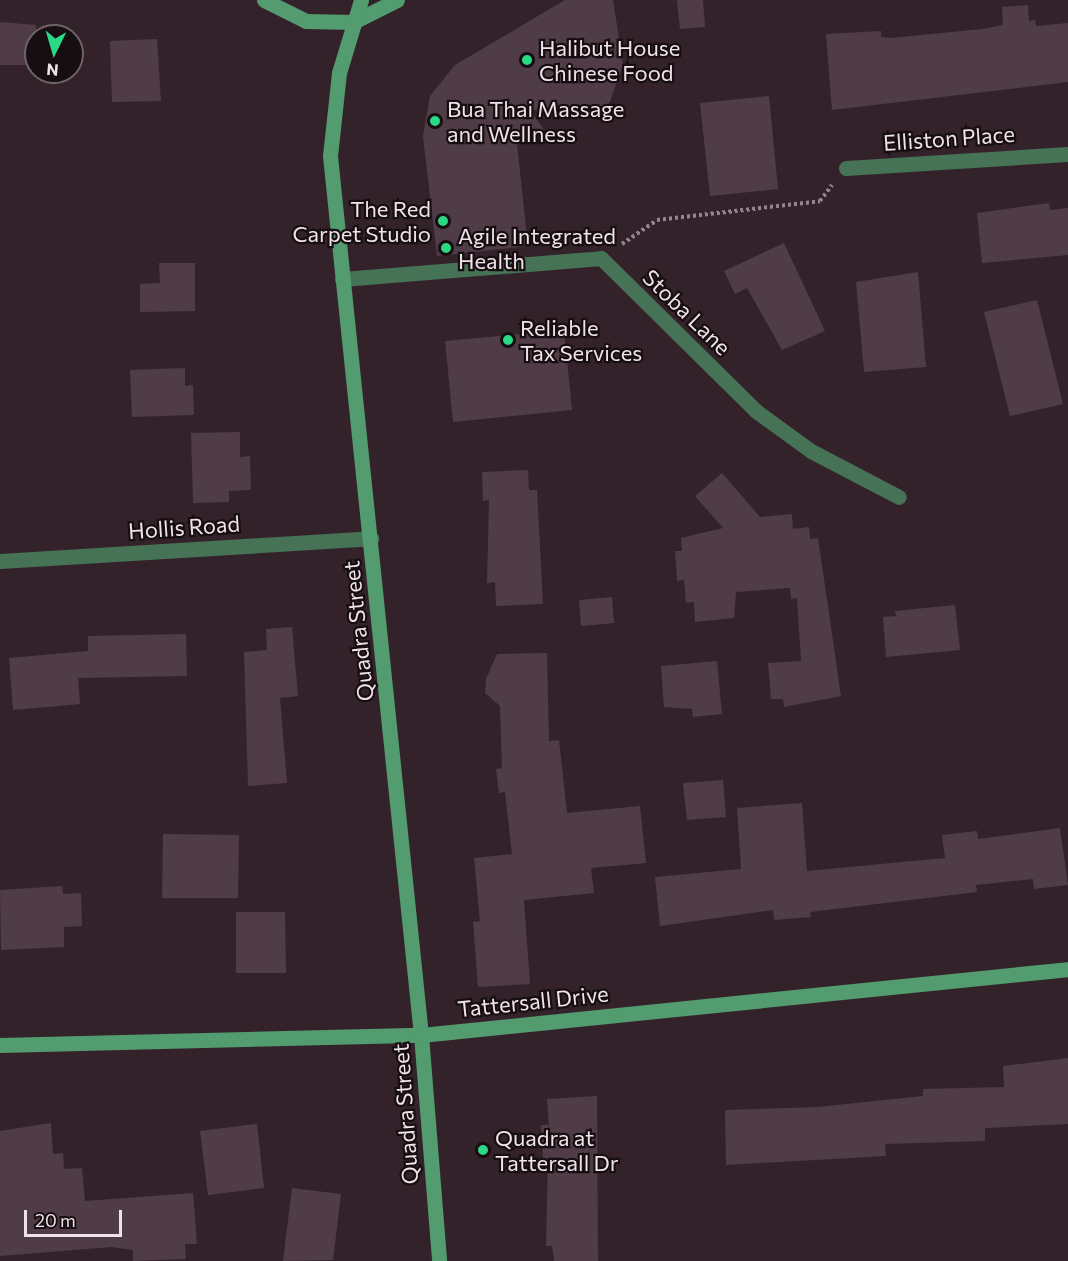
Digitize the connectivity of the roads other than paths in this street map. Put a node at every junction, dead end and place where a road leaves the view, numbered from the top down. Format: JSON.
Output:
{"nodes":[{"id":1,"x":264,"y":0,"type":"edge"},
{"id":2,"x":362,"y":0,"type":"edge"},
{"id":3,"x":397,"y":0,"type":"edge"},
{"id":4,"x":353,"y":22,"type":"junction"},
{"id":5,"x":1062,"y":153,"type":"edge"},
{"id":6,"x":846,"y":168,"type":"road end"},
{"id":7,"x":342,"y":279,"type":"junction"},
{"id":8,"x":899,"y":497,"type":"dead end"},
{"id":9,"x":371,"y":538,"type":"junction"},
{"id":10,"x":0,"y":561,"type":"edge"},
{"id":11,"x":1068,"y":969,"type":"edge"},
{"id":12,"x":421,"y":1035,"type":"junction"},
{"id":13,"x":0,"y":1045,"type":"edge"},
{"id":14,"x":439,"y":1261,"type":"edge"}],
"edges":[{"from":1,"to":4,"type":"main road"},
{"from":2,"to":4,"type":"main road","name":"Quadra Street"},
{"from":3,"to":4,"type":"main road"},
{"from":4,"to":7,"type":"main road","name":"Quadra Street"},
{"from":5,"to":6,"type":"street","name":"Elliston Place"},
{"from":7,"to":8,"type":"street","name":"Stoba Lane"},
{"from":7,"to":9,"type":"main road","name":"Quadra Street"},
{"from":9,"to":10,"type":"street","name":"Hollis Road"},
{"from":9,"to":12,"type":"main road","name":"Quadra Street"},
{"from":11,"to":12,"type":"main road","name":"Tattersall Drive"},
{"from":12,"to":13,"type":"main road","name":"Tattersall Drive"},
{"from":12,"to":14,"type":"main road","name":"Quadra Street"}]}
